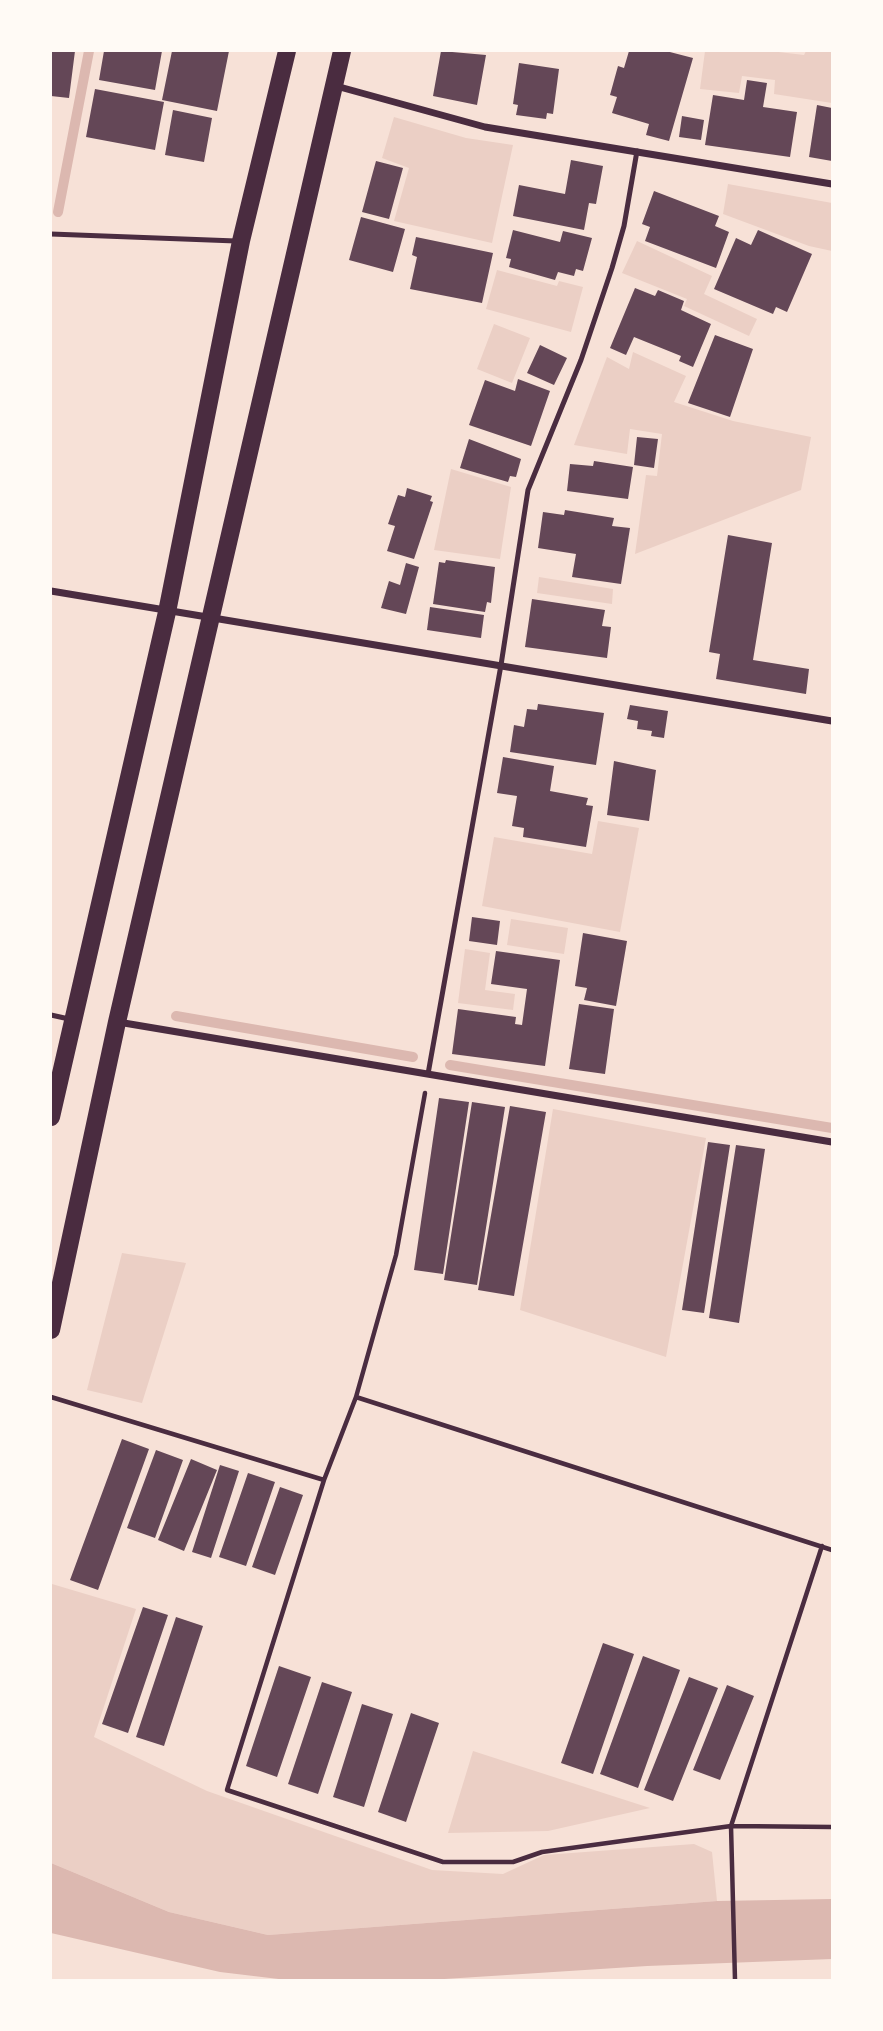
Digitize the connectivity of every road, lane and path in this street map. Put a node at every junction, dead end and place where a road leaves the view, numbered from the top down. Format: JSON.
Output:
{"nodes":[{"id":1,"x":287,"y":51,"type":"edge"},
{"id":2,"x":342,"y":51,"type":"edge"},
{"id":3,"x":335,"y":86,"type":"junction"},
{"id":4,"x":637,"y":151,"type":"junction"},
{"id":5,"x":832,"y":184,"type":"edge"},
{"id":6,"x":51,"y":234,"type":"edge"},
{"id":7,"x":241,"y":241,"type":"junction"},
{"id":8,"x":51,"y":591,"type":"edge"},
{"id":9,"x":167,"y":612,"type":"junction"},
{"id":10,"x":212,"y":615,"type":"junction"},
{"id":11,"x":501,"y":665,"type":"junction"},
{"id":12,"x":832,"y":721,"type":"edge"},
{"id":13,"x":51,"y":1015,"type":"edge"},
{"id":14,"x":72,"y":1019,"type":"junction"},
{"id":15,"x":117,"y":1022,"type":"junction"},
{"id":16,"x":428,"y":1074,"type":"junction"},
{"id":17,"x":51,"y":1117,"type":"edge"},
{"id":18,"x":832,"y":1142,"type":"edge"},
{"id":19,"x":51,"y":1330,"type":"edge"},
{"id":20,"x":51,"y":1397,"type":"edge"},
{"id":21,"x":356,"y":1397,"type":"junction"},
{"id":22,"x":324,"y":1480,"type":"junction"},
{"id":23,"x":822,"y":1546,"type":"junction"},
{"id":24,"x":832,"y":1550,"type":"edge"},
{"id":25,"x":731,"y":1826,"type":"junction"},
{"id":26,"x":832,"y":1827,"type":"edge"},
{"id":27,"x":735,"y":1980,"type":"edge"}],
"edges":[{"from":1,"to":7,"type":"main road"},
{"from":2,"to":3,"type":"main road"},
{"from":3,"to":4,"type":"street"},
{"from":3,"to":10,"type":"main road"},
{"from":4,"to":5,"type":"street"},
{"from":4,"to":11,"type":"lane"},
{"from":6,"to":7,"type":"lane"},
{"from":7,"to":9,"type":"main road"},
{"from":8,"to":9,"type":"street"},
{"from":9,"to":10,"type":"street"},
{"from":9,"to":14,"type":"main road"},
{"from":10,"to":11,"type":"street"},
{"from":10,"to":15,"type":"main road"},
{"from":11,"to":12,"type":"street"},
{"from":11,"to":16,"type":"lane"},
{"from":13,"to":14,"type":"lane"},
{"from":14,"to":17,"type":"main road"},
{"from":15,"to":16,"type":"street"},
{"from":15,"to":19,"type":"main road"},
{"from":16,"to":18,"type":"street"},
{"from":16,"to":21,"type":"path"},
{"from":20,"to":22,"type":"path"},
{"from":21,"to":22,"type":"path"},
{"from":21,"to":23,"type":"path"},
{"from":22,"to":25,"type":"path"},
{"from":23,"to":24,"type":"path"},
{"from":23,"to":25,"type":"path"},
{"from":25,"to":26,"type":"path"},
{"from":25,"to":27,"type":"path"}]}
